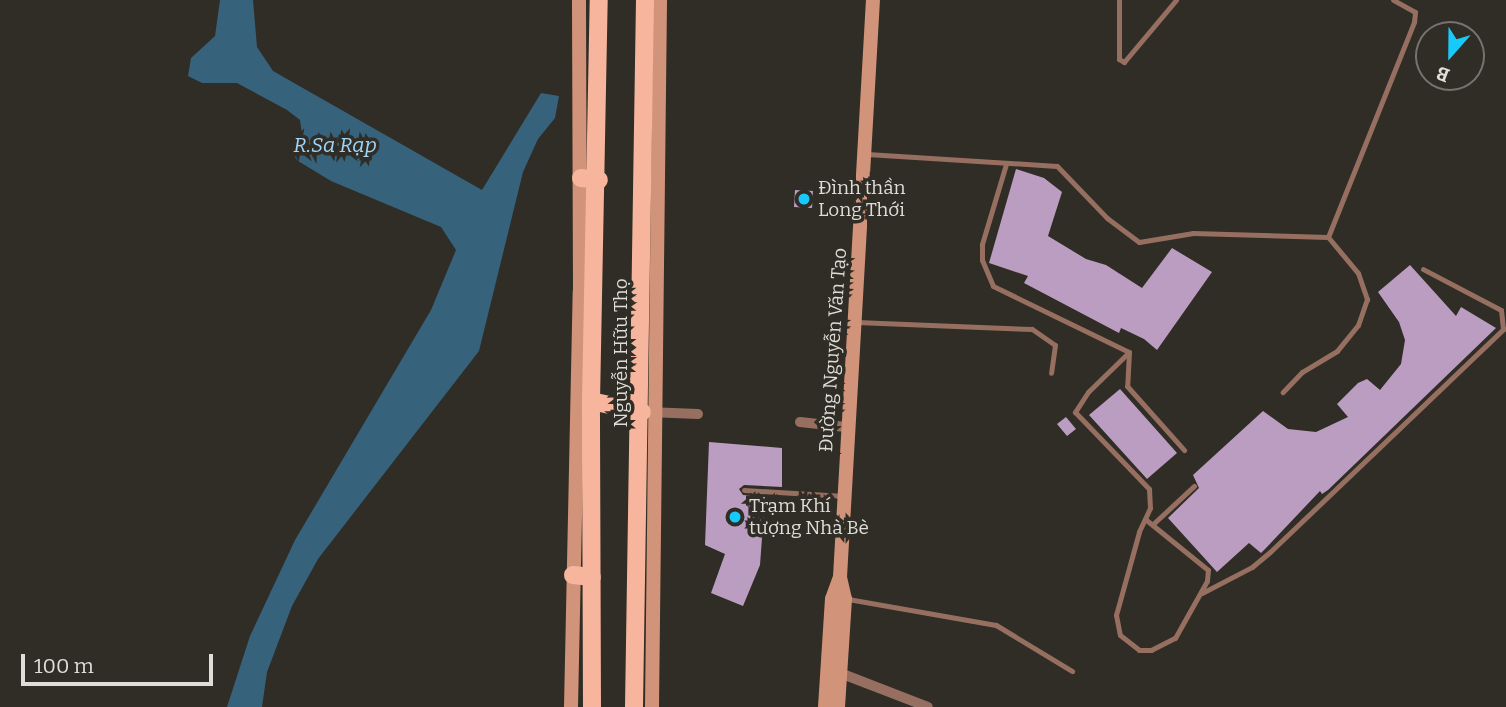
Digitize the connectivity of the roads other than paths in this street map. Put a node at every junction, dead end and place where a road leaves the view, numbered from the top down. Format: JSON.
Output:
{"nodes":[{"id":1,"x":579,"y":0,"type":"edge"},
{"id":2,"x":599,"y":0,"type":"edge"},
{"id":3,"x":645,"y":0,"type":"edge"},
{"id":4,"x":660,"y":0,"type":"edge"},
{"id":5,"x":873,"y":0,"type":"edge"},
{"id":6,"x":1119,"y":0,"type":"edge"},
{"id":7,"x":1176,"y":0,"type":"edge"},
{"id":8,"x":1393,"y":0,"type":"edge"},
{"id":9,"x":864,"y":154,"type":"junction"},
{"id":10,"x":1006,"y":164,"type":"junction"},
{"id":11,"x":590,"y":179,"type":"junction"},
{"id":12,"x":1328,"y":237,"type":"junction"},
{"id":13,"x":1423,"y":269,"type":"dead end"},
{"id":14,"x":856,"y":322,"type":"junction"},
{"id":15,"x":650,"y":329,"type":"junction"},
{"id":16,"x":1129,"y":352,"type":"junction"},
{"id":17,"x":1051,"y":373,"type":"dead end"},
{"id":18,"x":1283,"y":392,"type":"dead end"},
{"id":19,"x":591,"y":401,"type":"junction"},
{"id":20,"x":649,"y":412,"type":"junction"},
{"id":21,"x":698,"y":414,"type":"dead end"},
{"id":22,"x":800,"y":422,"type":"dead end"},
{"id":23,"x":846,"y":427,"type":"junction"},
{"id":24,"x":1184,"y":450,"type":"dead end"},
{"id":25,"x":1194,"y":486,"type":"dead end"},
{"id":26,"x":744,"y":490,"type":"dead end"},
{"id":27,"x":844,"y":496,"type":"junction"},
{"id":28,"x":1145,"y":519,"type":"junction"},
{"id":29,"x":1153,"y":524,"type":"junction"},
{"id":30,"x":573,"y":575,"type":"junction"},
{"id":31,"x":592,"y":577,"type":"junction"},
{"id":32,"x":840,"y":577,"type":"junction"},
{"id":33,"x":1200,"y":594,"type":"junction"},
{"id":34,"x":845,"y":599,"type":"junction"},
{"id":35,"x":1072,"y":671,"type":"dead end"},
{"id":36,"x":840,"y":673,"type":"junction"},
{"id":37,"x":571,"y":707,"type":"edge"},
{"id":38,"x":592,"y":707,"type":"edge"},
{"id":39,"x":634,"y":707,"type":"edge"},
{"id":40,"x":652,"y":707,"type":"edge"},
{"id":41,"x":825,"y":707,"type":"edge"},
{"id":42,"x":838,"y":707,"type":"edge"},
{"id":43,"x":928,"y":707,"type":"edge"}],
"edges":[{"from":1,"to":11,"type":"main road","name":"Nguyễn Hữu Thọ"},
{"from":2,"to":11,"type":"main road","name":"Nguyễn Hữu Thọ"},
{"from":3,"to":15,"type":"main road","name":"Nguyễn Hữu Thọ"},
{"from":4,"to":15,"type":"main road","name":"Nguyễn Hữu Thọ"},
{"from":5,"to":9,"type":"main road","name":"Đường Nguyễn Văn Tạo"},
{"from":6,"to":7,"type":"lane"},
{"from":8,"to":12,"type":"lane"},
{"from":9,"to":10,"type":"lane"},
{"from":9,"to":14,"type":"main road","name":"Đường Nguyễn Văn Tạo"},
{"from":10,"to":12,"type":"lane"},
{"from":10,"to":16,"type":"lane"},
{"from":11,"to":19,"type":"main road","name":"Nguyễn Hữu Thọ"},
{"from":11,"to":30,"type":"main road","name":"Nguyễn Hữu Thọ"},
{"from":12,"to":18,"type":"lane"},
{"from":13,"to":33,"type":"lane"},
{"from":14,"to":17,"type":"lane"},
{"from":14,"to":23,"type":"main road","name":"Đường Nguyễn Văn Tạo"},
{"from":15,"to":20,"type":"main road","name":"Nguyễn Hữu Thọ"},
{"from":16,"to":24,"type":"lane"},
{"from":16,"to":28,"type":"lane"},
{"from":19,"to":20,"type":"main road"},
{"from":19,"to":31,"type":"main road","name":"Nguyễn Hữu Thọ"},
{"from":20,"to":21,"type":"street"},
{"from":20,"to":39,"type":"main road","name":"Nguyễn Hữu Thọ"},
{"from":20,"to":40,"type":"main road","name":"Nguyễn Hữu Thọ"},
{"from":22,"to":23,"type":"street"},
{"from":23,"to":27,"type":"main road","name":"Đường Nguyễn Văn Tạo"},
{"from":25,"to":29,"type":"lane"},
{"from":26,"to":27,"type":"lane"},
{"from":27,"to":32,"type":"main road","name":"Đường Nguyễn Văn Tạo"},
{"from":28,"to":29,"type":"lane"},
{"from":28,"to":33,"type":"lane"},
{"from":29,"to":33,"type":"lane"},
{"from":30,"to":31,"type":"main road"},
{"from":30,"to":37,"type":"main road","name":"Nguyễn Hữu Thọ"},
{"from":31,"to":38,"type":"main road","name":"Nguyễn Hữu Thọ"},
{"from":32,"to":34,"type":"main road","name":"Đường Nguyễn Văn Tạo"},
{"from":32,"to":41,"type":"main road","name":"Đường Nguyễn Văn Tạo"},
{"from":34,"to":35,"type":"lane"},
{"from":34,"to":36,"type":"main road","name":"Đường Nguyễn Văn Tạo"},
{"from":36,"to":42,"type":"main road","name":"Đường Nguyễn Văn Tạo"},
{"from":36,"to":43,"type":"street"}]}
